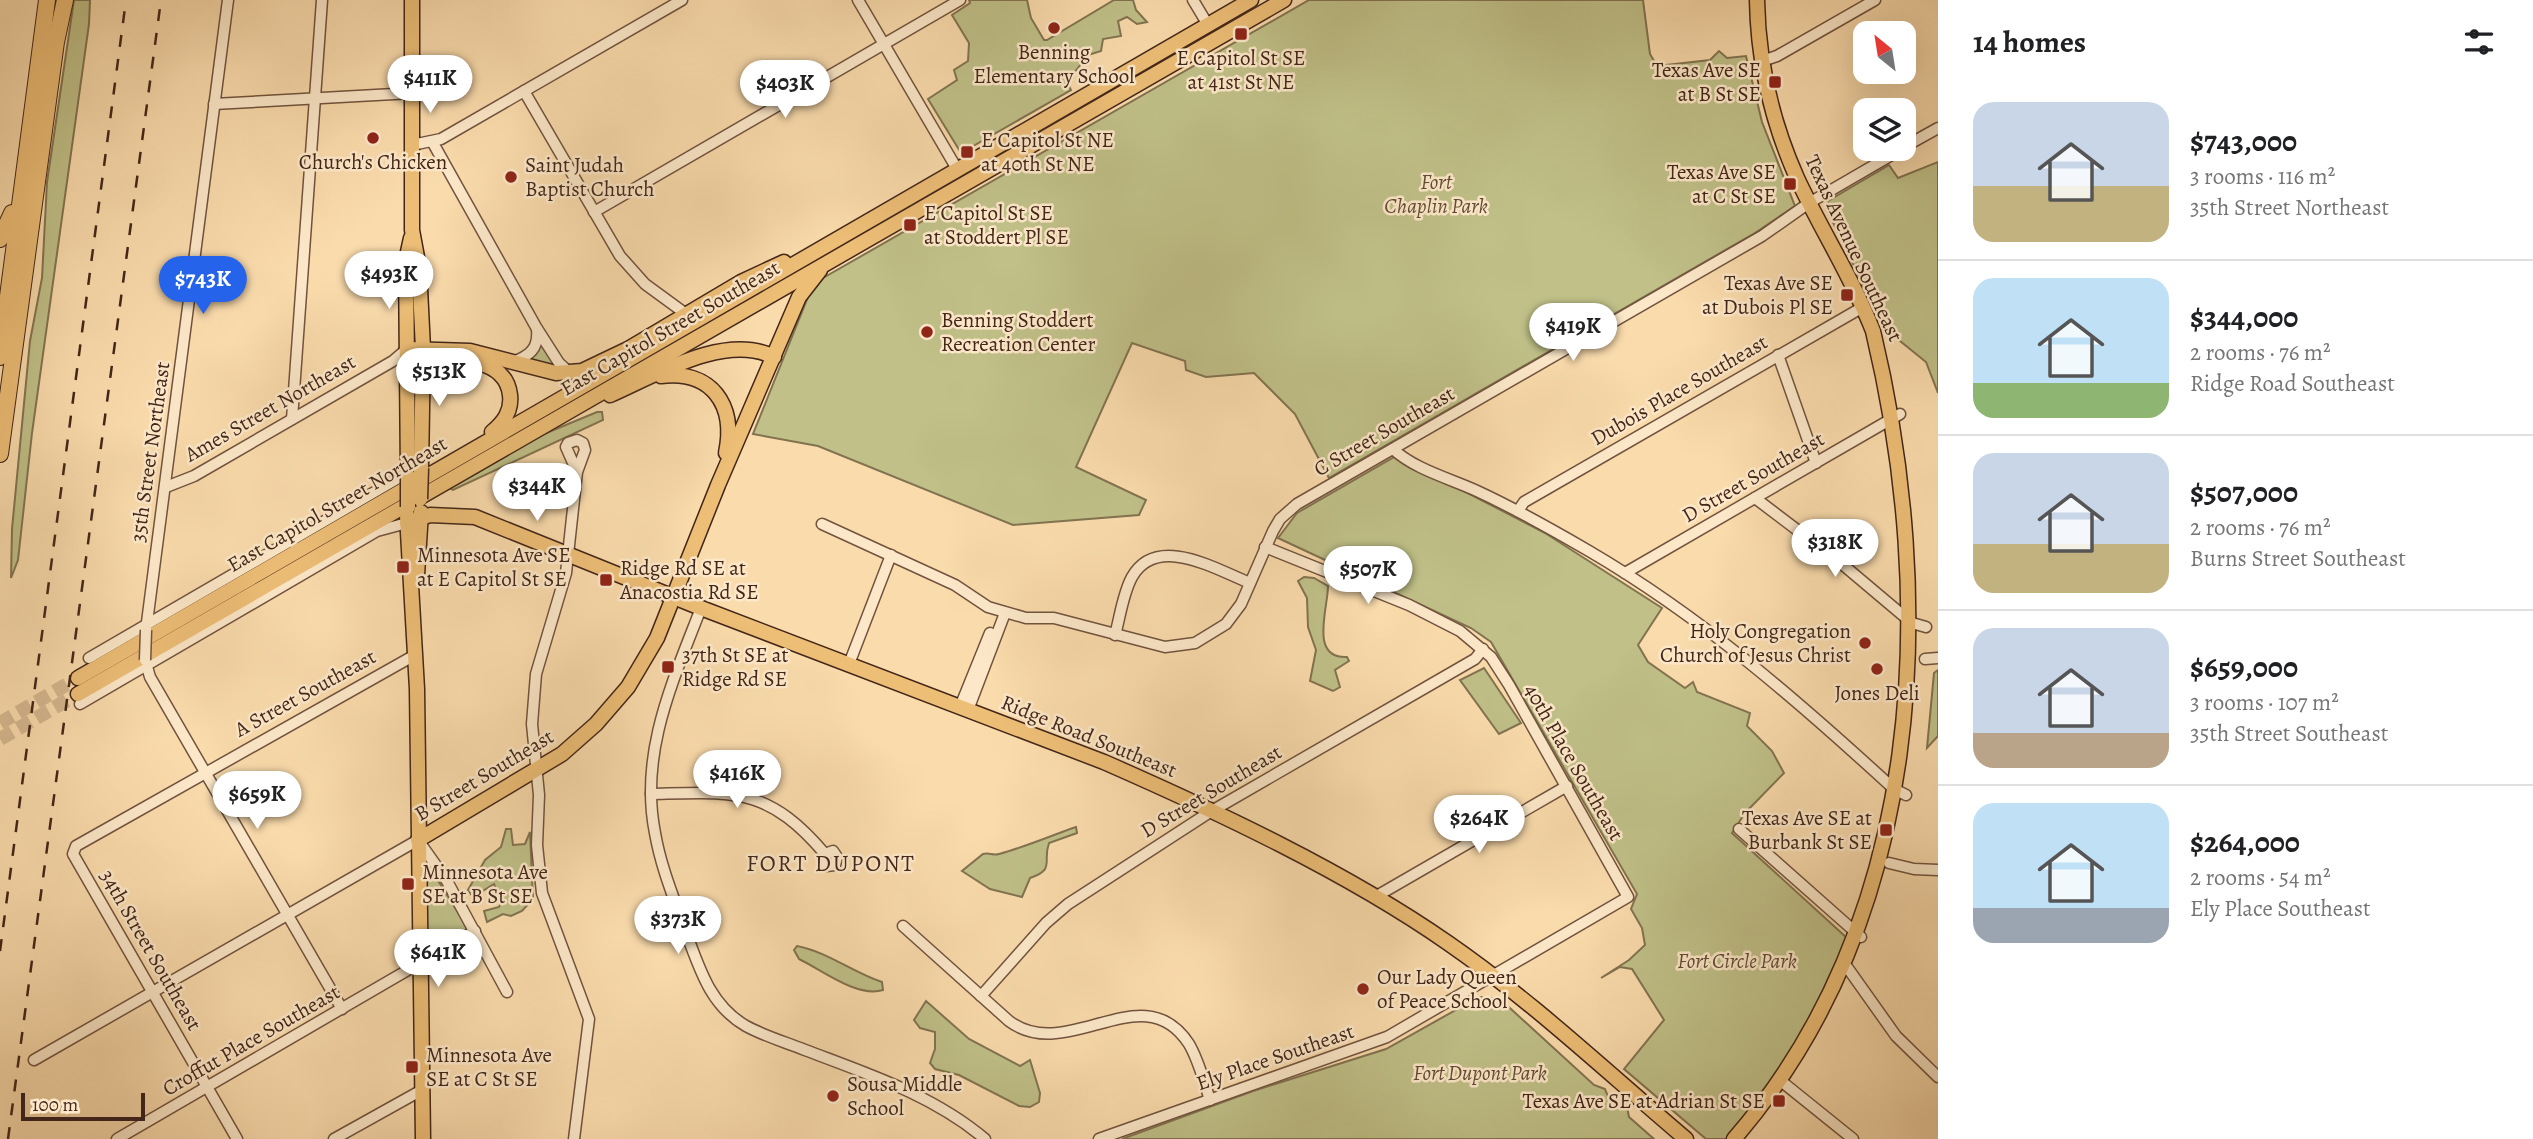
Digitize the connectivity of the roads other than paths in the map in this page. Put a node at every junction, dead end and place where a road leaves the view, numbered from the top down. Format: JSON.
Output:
{"nodes":[{"id":1,"x":46,"y":0,"type":"edge"},
{"id":2,"x":65,"y":0,"type":"edge"},
{"id":3,"x":228,"y":0,"type":"edge"},
{"id":4,"x":322,"y":0,"type":"edge"},
{"id":5,"x":412,"y":0,"type":"edge"},
{"id":6,"x":682,"y":0,"type":"edge"},
{"id":7,"x":859,"y":0,"type":"edge"},
{"id":8,"x":960,"y":0,"type":"edge"},
{"id":9,"x":1193,"y":0,"type":"edge"},
{"id":10,"x":1251,"y":0,"type":"edge"},
{"id":11,"x":1284,"y":0,"type":"edge"},
{"id":12,"x":1757,"y":0,"type":"edge"},
{"id":13,"x":1875,"y":0,"type":"edge"},
{"id":14,"x":1208,"y":25,"type":"junction"},
{"id":15,"x":884,"y":44,"type":"junction"},
{"id":16,"x":1762,"y":61,"type":"junction"},
{"id":17,"x":524,"y":91,"type":"junction"},
{"id":18,"x":412,"y":93,"type":"junction"},
{"id":19,"x":315,"y":99,"type":"junction"},
{"id":20,"x":214,"y":104,"type":"junction"},
{"id":21,"x":1938,"y":128,"type":"edge"},
{"id":22,"x":1916,"y":141,"type":"edge"},
{"id":23,"x":433,"y":143,"type":"junction"},
{"id":24,"x":412,"y":145,"type":"junction"},
{"id":25,"x":1880,"y":161,"type":"edge"},
{"id":26,"x":23,"y":163,"type":"junction"},
{"id":27,"x":957,"y":169,"type":"junction"},
{"id":28,"x":1809,"y":202,"type":"junction"},
{"id":29,"x":594,"y":212,"type":"junction"},
{"id":30,"x":412,"y":230,"type":"junction"},
{"id":31,"x":0,"y":239,"type":"edge"},
{"id":32,"x":837,"y":247,"type":"junction"},
{"id":33,"x":1863,"y":307,"type":"junction"},
{"id":34,"x":686,"y":314,"type":"junction"},
{"id":35,"x":537,"y":327,"type":"junction"},
{"id":36,"x":422,"y":355,"type":"junction"},
{"id":37,"x":1779,"y":355,"type":"junction"},
{"id":38,"x":0,"y":357,"type":"edge"},
{"id":39,"x":402,"y":357,"type":"junction"},
{"id":40,"x":774,"y":357,"type":"junction"},
{"id":41,"x":513,"y":362,"type":"junction"},
{"id":42,"x":570,"y":373,"type":"junction"},
{"id":43,"x":639,"y":383,"type":"junction"},
{"id":44,"x":1900,"y":414,"type":"junction"},
{"id":45,"x":292,"y":419,"type":"junction"},
{"id":46,"x":537,"y":429,"type":"junction"},
{"id":47,"x":1393,"y":449,"type":"junction"},
{"id":48,"x":0,"y":454,"type":"edge"},
{"id":49,"x":1816,"y":463,"type":"junction"},
{"id":50,"x":437,"y":471,"type":"junction"},
{"id":51,"x":413,"y":472,"type":"junction"},
{"id":52,"x":577,"y":472,"type":"dead end"},
{"id":53,"x":1914,"y":477,"type":"dead end"},
{"id":54,"x":718,"y":485,"type":"junction"},
{"id":55,"x":166,"y":487,"type":"junction"},
{"id":56,"x":1755,"y":498,"type":"junction"},
{"id":57,"x":1518,"y":511,"type":"junction"},
{"id":58,"x":414,"y":520,"type":"junction"},
{"id":59,"x":821,"y":524,"type":"dead end"},
{"id":60,"x":1265,"y":547,"type":"junction"},
{"id":61,"x":569,"y":555,"type":"junction"},
{"id":62,"x":891,"y":555,"type":"junction"},
{"id":63,"x":1625,"y":573,"type":"junction"},
{"id":64,"x":1250,"y":583,"type":"junction"},
{"id":65,"x":674,"y":597,"type":"junction"},
{"id":66,"x":701,"y":608,"type":"junction"},
{"id":67,"x":1926,"y":611,"type":"dead end"},
{"id":68,"x":1002,"y":612,"type":"junction"},
{"id":69,"x":146,"y":628,"type":"junction"},
{"id":70,"x":1115,"y":635,"type":"junction"},
{"id":71,"x":1483,"y":649,"type":"junction"},
{"id":72,"x":1928,"y":650,"type":"edge"},
{"id":73,"x":415,"y":655,"type":"junction"},
{"id":74,"x":89,"y":658,"type":"dead end"},
{"id":75,"x":146,"y":663,"type":"junction"},
{"id":76,"x":849,"y":664,"type":"junction"},
{"id":77,"x":78,"y":678,"type":"tunnel mouth"},
{"id":78,"x":79,"y":699,"type":"joint"},
{"id":79,"x":964,"y":708,"type":"junction"},
{"id":80,"x":1916,"y":750,"type":"dead end"},
{"id":81,"x":536,"y":771,"type":"junction"},
{"id":82,"x":204,"y":772,"type":"junction"},
{"id":83,"x":1567,"y":786,"type":"junction"},
{"id":84,"x":651,"y":794,"type":"junction"},
{"id":85,"x":1906,"y":795,"type":"junction"},
{"id":86,"x":1210,"y":812,"type":"junction"},
{"id":87,"x":1739,"y":829,"type":"dead end"},
{"id":88,"x":417,"y":841,"type":"junction"},
{"id":89,"x":73,"y":854,"type":"joint"},
{"id":90,"x":825,"y":854,"type":"dead end"},
{"id":91,"x":1889,"y":863,"type":"junction"},
{"id":92,"x":1938,"y":870,"type":"edge"},
{"id":93,"x":1375,"y":897,"type":"junction"},
{"id":94,"x":1628,"y":897,"type":"joint"},
{"id":95,"x":287,"y":915,"type":"junction"},
{"id":96,"x":904,"y":926,"type":"dead end"},
{"id":97,"x":475,"y":931,"type":"junction"},
{"id":98,"x":1861,"y":937,"type":"junction"},
{"id":99,"x":418,"y":965,"type":"junction"},
{"id":100,"x":1847,"y":967,"type":"junction"},
{"id":101,"x":1493,"y":977,"type":"junction"},
{"id":102,"x":152,"y":992,"type":"junction"},
{"id":103,"x":507,"y":992,"type":"dead end"},
{"id":104,"x":981,"y":996,"type":"junction"},
{"id":105,"x":342,"y":1009,"type":"junction"},
{"id":106,"x":34,"y":1060,"type":"dead end"},
{"id":107,"x":1938,"y":1077,"type":"edge"},
{"id":108,"x":1781,"y":1081,"type":"junction"},
{"id":109,"x":207,"y":1087,"type":"junction"},
{"id":110,"x":420,"y":1091,"type":"junction"},
{"id":111,"x":1210,"y":1100,"type":"junction"},
{"id":112,"x":117,"y":1139,"type":"edge"},
{"id":113,"x":237,"y":1139,"type":"edge"},
{"id":114,"x":334,"y":1139,"type":"edge"},
{"id":115,"x":421,"y":1139,"type":"edge"},
{"id":116,"x":574,"y":1139,"type":"edge"},
{"id":117,"x":985,"y":1139,"type":"edge"},
{"id":118,"x":1099,"y":1139,"type":"edge"},
{"id":119,"x":1686,"y":1139,"type":"edge"},
{"id":120,"x":1734,"y":1139,"type":"edge"},
{"id":121,"x":1853,"y":1139,"type":"edge"}],
"edges":[{"from":1,"to":26,"type":"highway"},
{"from":2,"to":48,"type":"highway"},
{"from":3,"to":20,"type":"street","name":"35th Street Northeast"},
{"from":4,"to":19,"type":"street"},
{"from":5,"to":18,"type":"main road"},
{"from":6,"to":17,"type":"street"},
{"from":7,"to":15,"type":"street"},
{"from":8,"to":15,"type":"street"},
{"from":9,"to":14,"type":"street"},
{"from":10,"to":14,"type":"main road","name":"East Capitol Street Northeast"},
{"from":11,"to":32,"type":"main road","name":"East Capitol Street Southeast"},
{"from":12,"to":16,"type":"main road","name":"Texas Avenue Southeast"},
{"from":13,"to":16,"type":"street"},
{"from":14,"to":27,"type":"main road","name":"East Capitol Street Northeast"},
{"from":15,"to":27,"type":"street"},
{"from":15,"to":29,"type":"street"},
{"from":16,"to":28,"type":"main road","name":"Texas Avenue Southeast"},
{"from":17,"to":23,"type":"street"},
{"from":17,"to":29,"type":"street"},
{"from":18,"to":19,"type":"street"},
{"from":18,"to":24,"type":"main road"},
{"from":19,"to":20,"type":"street"},
{"from":19,"to":45,"type":"street"},
{"from":20,"to":55,"type":"street","name":"35th Street Northeast"},
{"from":21,"to":22,"type":"street","name":"C Street Southeast"},
{"from":23,"to":24,"type":"street"},
{"from":23,"to":35,"type":"street"},
{"from":24,"to":30,"type":"main road"},
{"from":25,"to":28,"type":"street","name":"C Street Southeast"},
{"from":26,"to":31,"type":"highway"},
{"from":26,"to":38,"type":"highway"},
{"from":27,"to":32,"type":"main road","name":"East Capitol Street Northeast"},
{"from":28,"to":33,"type":"main road","name":"Texas Avenue Southeast"},
{"from":28,"to":47,"type":"street","name":"C Street Southeast"},
{"from":29,"to":34,"type":"street"},
{"from":30,"to":36,"type":"main road"},
{"from":30,"to":39,"type":"main road"},
{"from":32,"to":34,"type":"main road","name":"East Capitol Street Northeast"},
{"from":32,"to":40,"type":"main road","name":"B Street Southeast"},
{"from":32,"to":46,"type":"main road","name":"East Capitol Street Southeast"},
{"from":32,"to":50,"type":"main road","name":"East Capitol Street Northeast"},
{"from":33,"to":37,"type":"street","name":"Dubois Place Southeast"},
{"from":33,"to":44,"type":"main road","name":"Texas Avenue Southeast"},
{"from":34,"to":42,"type":"main road","name":"East Capitol Street Northeast"},
{"from":35,"to":41,"type":"street"},
{"from":35,"to":42,"type":"street"},
{"from":36,"to":39,"type":"main road","name":"Ames Street Northeast"},
{"from":36,"to":41,"type":"main road","name":"East Capitol Street Northeast"},
{"from":36,"to":50,"type":"main road"},
{"from":36,"to":51,"type":"main road"},
{"from":37,"to":49,"type":"street"},
{"from":37,"to":57,"type":"street","name":"Dubois Place Southeast"},
{"from":39,"to":45,"type":"street","name":"Ames Street Northeast"},
{"from":39,"to":51,"type":"main road"},
{"from":40,"to":43,"type":"main road"},
{"from":40,"to":54,"type":"main road","name":"B Street Southeast"},
{"from":41,"to":42,"type":"main road","name":"East Capitol Street Northeast"},
{"from":43,"to":46,"type":"main road"},
{"from":43,"to":54,"type":"main road"},
{"from":44,"to":49,"type":"street","name":"D Street Southeast"},
{"from":44,"to":53,"type":"main road","name":"Texas Avenue Southeast"},
{"from":45,"to":55,"type":"street","name":"Ames Street Northeast"},
{"from":46,"to":78,"type":"main road","name":"East Capitol Street Southeast"},
{"from":47,"to":57,"type":"street"},
{"from":47,"to":60,"type":"street","name":"C Street Southeast"},
{"from":49,"to":56,"type":"street","name":"D Street Southeast"},
{"from":50,"to":77,"type":"main road","name":"East Capitol Street Northeast"},
{"from":51,"to":58,"type":"main road","bridge":true},
{"from":51,"to":69,"type":"street","name":"East Capitol Street Northeast"},
{"from":52,"to":61,"type":"street"},
{"from":54,"to":65,"type":"main road","name":"B Street Southeast"},
{"from":55,"to":69,"type":"street","name":"35th Street Northeast"},
{"from":56,"to":63,"type":"street","name":"D Street Southeast"},
{"from":56,"to":72,"type":"street"},
{"from":57,"to":63,"type":"street"},
{"from":58,"to":61,"type":"main road","name":"Ridge Road Southeast"},
{"from":58,"to":73,"type":"main road"},
{"from":58,"to":75,"type":"street","name":"East Capitol Street Southeast"},
{"from":59,"to":62,"type":"street","name":"C Street Southeast"},
{"from":60,"to":64,"type":"street","name":"C Street Southeast"},
{"from":60,"to":71,"type":"street","name":"40th Place Southeast"},
{"from":61,"to":65,"type":"main road","name":"Ridge Road Southeast"},
{"from":61,"to":81,"type":"street"},
{"from":62,"to":68,"type":"street","name":"C Street Southeast"},
{"from":62,"to":76,"type":"street"},
{"from":63,"to":85,"type":"street"},
{"from":64,"to":70,"type":"street","name":"C Street Southeast"},
{"from":64,"to":70,"type":"street"},
{"from":65,"to":66,"type":"main road","name":"Ridge Road Southeast"},
{"from":65,"to":81,"type":"main road","name":"B Street Southeast"},
{"from":66,"to":76,"type":"main road","name":"Ridge Road Southeast"},
{"from":66,"to":84,"type":"street"},
{"from":67,"to":72,"type":"main road"},
{"from":68,"to":70,"type":"street","name":"C Street Southeast"},
{"from":68,"to":79,"type":"street"},
{"from":69,"to":74,"type":"street","name":"East Capitol Street Northeast"},
{"from":69,"to":75,"type":"street","name":"35th Street Northeast","bridge":true},
{"from":71,"to":83,"type":"street","name":"40th Place Southeast"},
{"from":71,"to":86,"type":"street","name":"D Street Southeast"},
{"from":73,"to":82,"type":"street","name":"A Street Southeast"},
{"from":73,"to":88,"type":"main road"},
{"from":75,"to":78,"type":"street","name":"East Capitol Street Southeast"},
{"from":75,"to":82,"type":"street"},
{"from":76,"to":79,"type":"main road","name":"Ridge Road Southeast"},
{"from":79,"to":86,"type":"main road","name":"Ridge Road Southeast"},
{"from":80,"to":85,"type":"main road"},
{"from":81,"to":88,"type":"main road","name":"B Street Southeast"},
{"from":81,"to":116,"type":"street"},
{"from":82,"to":89,"type":"street","name":"A Street Southeast"},
{"from":82,"to":95,"type":"street"},
{"from":83,"to":93,"type":"street"},
{"from":83,"to":94,"type":"street","name":"40th Place Southeast"},
{"from":84,"to":90,"type":"street"},
{"from":84,"to":117,"type":"street"},
{"from":85,"to":91,"type":"main road"},
{"from":86,"to":93,"type":"main road","name":"Ridge Road Southeast"},
{"from":86,"to":104,"type":"street","name":"D Street Southeast"},
{"from":87,"to":98,"type":"street"},
{"from":88,"to":95,"type":"street","name":"B Street Southeast"},
{"from":88,"to":97,"type":"street"},
{"from":88,"to":99,"type":"main road"},
{"from":89,"to":102,"type":"street","name":"34th Street Southeast"},
{"from":91,"to":92,"type":"street"},
{"from":91,"to":98,"type":"main road"},
{"from":93,"to":101,"type":"main road","name":"Ridge Road Southeast"},
{"from":94,"to":101,"type":"street","name":"Ely Place Southeast"},
{"from":95,"to":102,"type":"street","name":"B Street Southeast"},
{"from":95,"to":105,"type":"street"},
{"from":96,"to":104,"type":"street"},
{"from":97,"to":99,"type":"street","name":"Croffut Place Southeast"},
{"from":97,"to":103,"type":"street"},
{"from":98,"to":100,"type":"main road"},
{"from":99,"to":105,"type":"street","name":"Croffut Place Southeast"},
{"from":99,"to":110,"type":"main road"},
{"from":100,"to":107,"type":"street"},
{"from":100,"to":108,"type":"main road"},
{"from":101,"to":111,"type":"street","name":"Ely Place Southeast"},
{"from":101,"to":119,"type":"main road","name":"Ridge Road Southeast"},
{"from":102,"to":106,"type":"street","name":"B Street Southeast"},
{"from":102,"to":109,"type":"street","name":"34th Street Southeast"},
{"from":104,"to":111,"type":"street"},
{"from":105,"to":109,"type":"street","name":"Croffut Place Southeast"},
{"from":108,"to":120,"type":"main road"},
{"from":108,"to":121,"type":"street"},
{"from":109,"to":112,"type":"street","name":"Croffut Place Southeast"},
{"from":109,"to":113,"type":"street","name":"34th Street Southeast"},
{"from":110,"to":114,"type":"street"},
{"from":110,"to":115,"type":"main road"},
{"from":111,"to":118,"type":"street","name":"Ely Place Southeast"}]}
